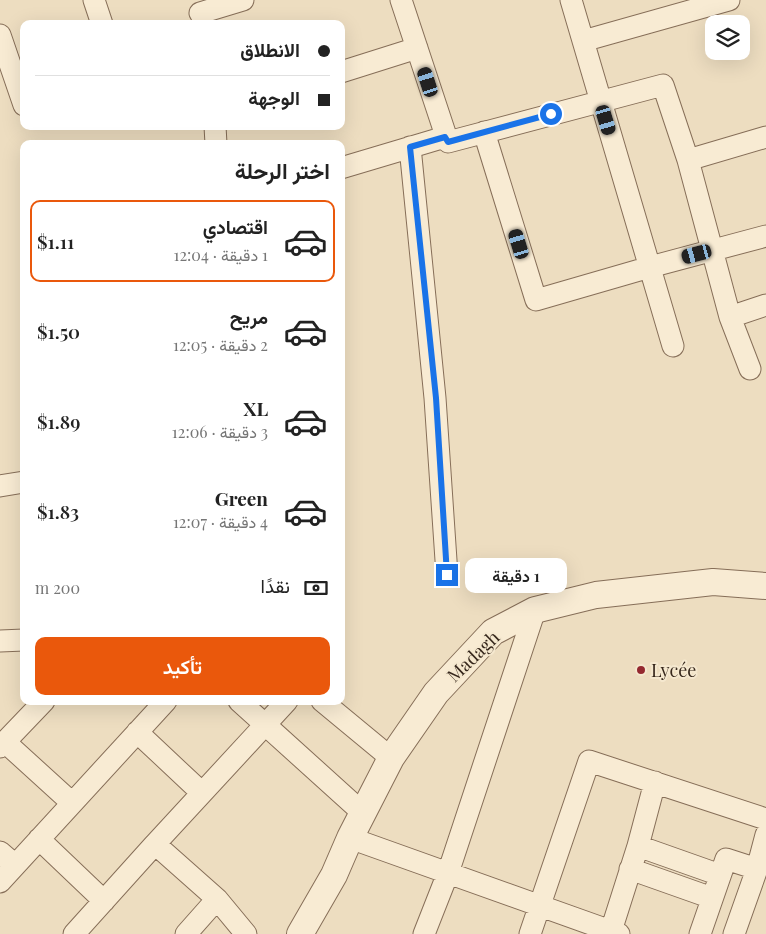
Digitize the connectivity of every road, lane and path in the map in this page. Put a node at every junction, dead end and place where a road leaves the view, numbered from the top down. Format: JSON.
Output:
{"nodes":[{"id":1,"x":243,"y":0,"type":"edge"},
{"id":2,"x":401,"y":0,"type":"edge"},
{"id":3,"x":571,"y":0,"type":"edge"},
{"id":4,"x":729,"y":0,"type":"edge"},
{"id":5,"x":200,"y":12,"type":"edge"},
{"id":6,"x":0,"y":35,"type":"edge"},
{"id":7,"x":583,"y":41,"type":"junction"},
{"id":8,"x":417,"y":48,"type":"junction"},
{"id":9,"x":10,"y":55,"type":"edge"},
{"id":10,"x":345,"y":71,"type":"edge"},
{"id":11,"x":20,"y":91,"type":"edge"},
{"id":12,"x":601,"y":101,"type":"junction"},
{"id":13,"x":484,"y":132,"type":"junction"},
{"id":14,"x":445,"y":137,"type":"junction"},
{"id":15,"x":766,"y":137,"type":"edge"},
{"id":16,"x":410,"y":147,"type":"junction"},
{"id":17,"x":688,"y":160,"type":"junction"},
{"id":18,"x":345,"y":167,"type":"edge"},
{"id":19,"x":766,"y":236,"type":"edge"},
{"id":20,"x":712,"y":250,"type":"junction"},
{"id":21,"x":650,"y":267,"type":"junction"},
{"id":22,"x":766,"y":305,"type":"edge"},
{"id":23,"x":730,"y":317,"type":"junction"},
{"id":24,"x":674,"y":346,"type":"dead end"},
{"id":25,"x":750,"y":369,"type":"dead end"},
{"id":26,"x":20,"y":483,"type":"edge"},
{"id":27,"x":0,"y":486,"type":"edge"},
{"id":28,"x":447,"y":575,"type":"dead end"},
{"id":29,"x":766,"y":586,"type":"edge"},
{"id":30,"x":535,"y":610,"type":"junction"},
{"id":31,"x":20,"y":640,"type":"edge"},
{"id":32,"x":0,"y":641,"type":"edge"},
{"id":33,"x":40,"y":705,"type":"edge"},
{"id":34,"x":162,"y":705,"type":"edge"},
{"id":35,"x":243,"y":705,"type":"edge"},
{"id":36,"x":282,"y":705,"type":"edge"},
{"id":37,"x":327,"y":705,"type":"edge"},
{"id":38,"x":265,"y":724,"type":"junction"},
{"id":39,"x":138,"y":732,"type":"junction"},
{"id":40,"x":3,"y":745,"type":"edge"},
{"id":41,"x":391,"y":758,"type":"junction"},
{"id":42,"x":655,"y":782,"type":"junction"},
{"id":43,"x":202,"y":793,"type":"junction"},
{"id":44,"x":72,"y":803,"type":"junction"},
{"id":45,"x":364,"y":814,"type":"junction"},
{"id":46,"x":766,"y":819,"type":"edge"},
{"id":47,"x":766,"y":834,"type":"edge"},
{"id":48,"x":350,"y":838,"type":"junction"},
{"id":49,"x":40,"y":839,"type":"junction"},
{"id":50,"x":155,"y":844,"type":"junction"},
{"id":51,"x":638,"y":846,"type":"junction"},
{"id":52,"x":7,"y":859,"type":"edge"},
{"id":53,"x":630,"y":869,"type":"junction"},
{"id":54,"x":756,"y":869,"type":"junction"},
{"id":55,"x":448,"y":873,"type":"junction"},
{"id":56,"x":720,"y":875,"type":"junction"},
{"id":57,"x":0,"y":882,"type":"edge"},
{"id":58,"x":712,"y":898,"type":"junction"},
{"id":59,"x":217,"y":899,"type":"junction"},
{"id":60,"x":104,"y":902,"type":"junction"},
{"id":61,"x":540,"y":907,"type":"junction"},
{"id":62,"x":615,"y":932,"type":"edge"},
{"id":63,"x":74,"y":934,"type":"edge"},
{"id":64,"x":186,"y":934,"type":"edge"},
{"id":65,"x":246,"y":934,"type":"edge"},
{"id":66,"x":281,"y":934,"type":"edge"},
{"id":67,"x":300,"y":934,"type":"edge"},
{"id":68,"x":424,"y":934,"type":"edge"},
{"id":69,"x":530,"y":934,"type":"edge"},
{"id":70,"x":700,"y":934,"type":"edge"},
{"id":71,"x":734,"y":934,"type":"edge"}],
"edges":[{"from":1,"to":5,"type":"street"},
{"from":2,"to":8,"type":"street"},
{"from":3,"to":7,"type":"street"},
{"from":4,"to":7,"type":"street"},
{"from":6,"to":9,"type":"street"},
{"from":7,"to":12,"type":"street"},
{"from":8,"to":10,"type":"street"},
{"from":8,"to":14,"type":"street"},
{"from":9,"to":11,"type":"street"},
{"from":12,"to":13,"type":"street"},
{"from":12,"to":17,"type":"street"},
{"from":12,"to":21,"type":"street"},
{"from":13,"to":14,"type":"street"},
{"from":13,"to":21,"type":"street"},
{"from":14,"to":16,"type":"street"},
{"from":15,"to":17,"type":"street"},
{"from":16,"to":18,"type":"street"},
{"from":16,"to":28,"type":"street"},
{"from":17,"to":20,"type":"street"},
{"from":19,"to":20,"type":"street"},
{"from":20,"to":21,"type":"street"},
{"from":20,"to":23,"type":"street"},
{"from":21,"to":24,"type":"street"},
{"from":22,"to":23,"type":"street"},
{"from":23,"to":25,"type":"street"},
{"from":26,"to":27,"type":"street"},
{"from":29,"to":30,"type":"street","name":"Madagh"},
{"from":30,"to":41,"type":"street","name":"Madagh"},
{"from":30,"to":55,"type":"street"},
{"from":31,"to":32,"type":"street"},
{"from":33,"to":40,"type":"street"},
{"from":34,"to":39,"type":"street"},
{"from":35,"to":38,"type":"street"},
{"from":36,"to":38,"type":"street"},
{"from":37,"to":41,"type":"street"},
{"from":38,"to":43,"type":"street"},
{"from":38,"to":45,"type":"street"},
{"from":39,"to":43,"type":"street"},
{"from":39,"to":44,"type":"street"},
{"from":40,"to":44,"type":"street"},
{"from":41,"to":45,"type":"street","name":"Madagh"},
{"from":42,"to":46,"type":"street"},
{"from":42,"to":51,"type":"street"},
{"from":42,"to":61,"type":"street"},
{"from":43,"to":50,"type":"street"},
{"from":44,"to":49,"type":"street"},
{"from":45,"to":48,"type":"street","name":"Madagh"},
{"from":47,"to":54,"type":"street"},
{"from":48,"to":55,"type":"street"},
{"from":48,"to":66,"type":"street","name":"Madagh"},
{"from":48,"to":67,"type":"street","name":"Madagh"},
{"from":49,"to":52,"type":"street"},
{"from":49,"to":60,"type":"street"},
{"from":50,"to":59,"type":"street"},
{"from":50,"to":60,"type":"street"},
{"from":51,"to":53,"type":"street"},
{"from":51,"to":56,"type":"street"},
{"from":52,"to":57,"type":"street"},
{"from":53,"to":58,"type":"street"},
{"from":53,"to":62,"type":"street"},
{"from":54,"to":56,"type":"street"},
{"from":54,"to":71,"type":"street"},
{"from":55,"to":61,"type":"street"},
{"from":55,"to":68,"type":"street"},
{"from":56,"to":58,"type":"street"},
{"from":58,"to":70,"type":"street"},
{"from":59,"to":64,"type":"street"},
{"from":59,"to":65,"type":"street"},
{"from":60,"to":63,"type":"street"},
{"from":61,"to":62,"type":"street"},
{"from":61,"to":69,"type":"street"}]}
